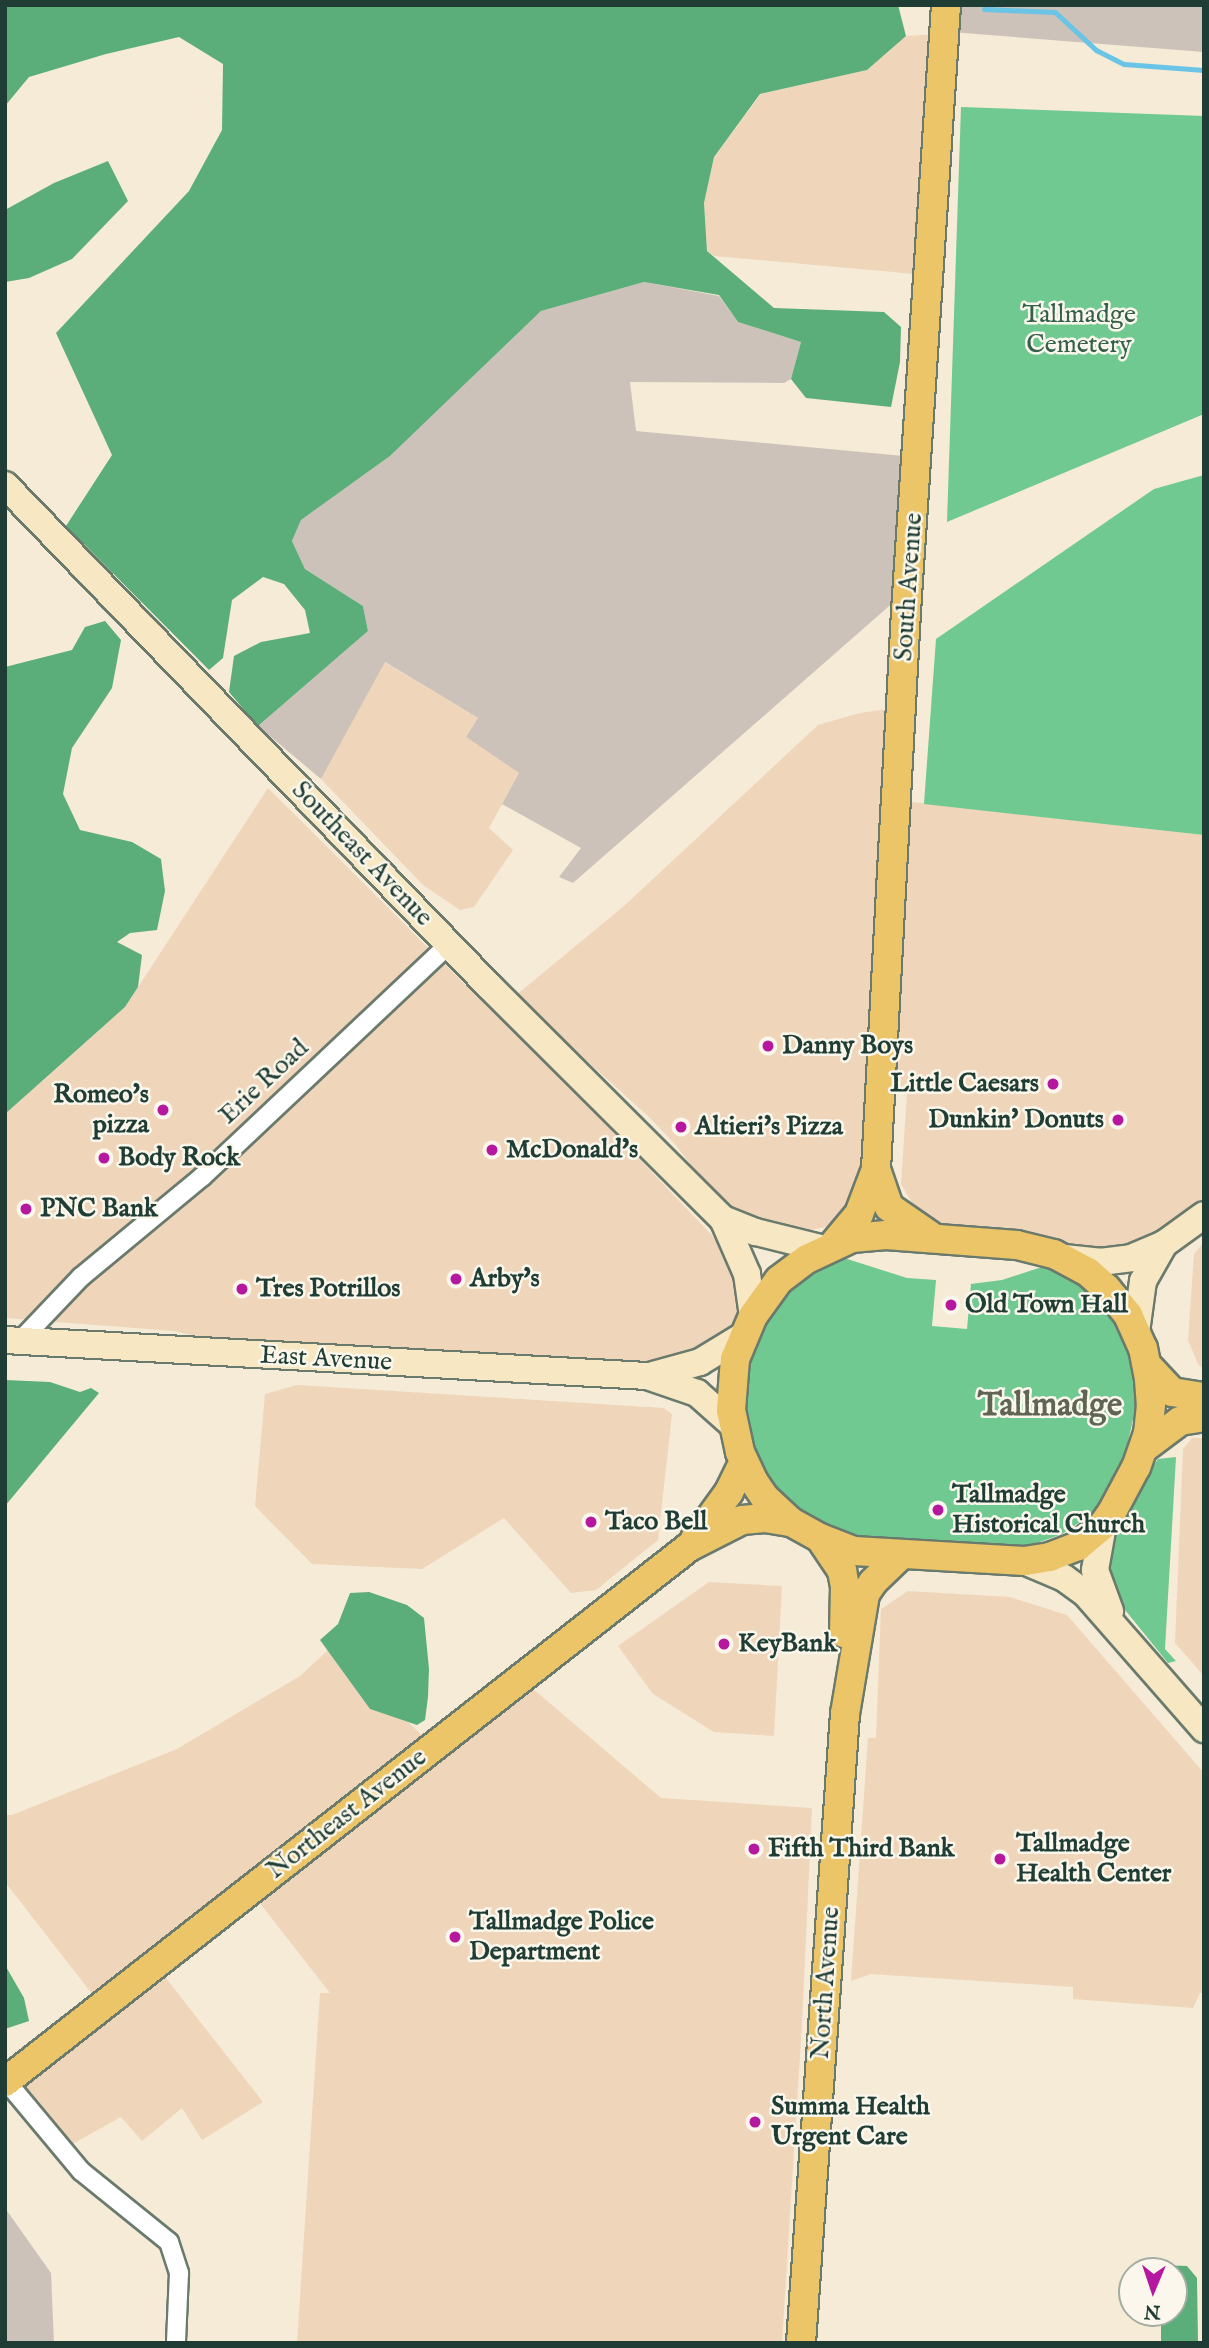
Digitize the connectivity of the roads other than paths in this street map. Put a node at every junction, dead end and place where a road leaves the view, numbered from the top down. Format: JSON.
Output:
{"nodes":[{"id":1,"x":946,"y":5,"type":"edge"},
{"id":2,"x":5,"y":485,"type":"edge"},
{"id":3,"x":449,"y":944,"type":"junction"},
{"id":4,"x":876,"y":1169,"type":"junction"},
{"id":5,"x":1204,"y":1215,"type":"edge"},
{"id":6,"x":723,"y":1219,"type":"junction"},
{"id":7,"x":933,"y":1238,"type":"junction"},
{"id":8,"x":1164,"y":1244,"type":"junction"},
{"id":9,"x":828,"y":1247,"type":"junction"},
{"id":10,"x":1064,"y":1258,"type":"junction"},
{"id":11,"x":748,"y":1326,"type":"junction"},
{"id":12,"x":1136,"y":1332,"type":"junction"},
{"id":13,"x":13,"y":1340,"type":"edge"},
{"id":14,"x":1147,"y":1365,"type":"junction"},
{"id":15,"x":647,"y":1376,"type":"junction"},
{"id":16,"x":1204,"y":1397,"type":"edge"},
{"id":17,"x":1204,"y":1417,"type":"edge"},
{"id":18,"x":733,"y":1424,"type":"junction"},
{"id":19,"x":1144,"y":1448,"type":"junction"},
{"id":20,"x":744,"y":1461,"type":"junction"},
{"id":21,"x":791,"y":1522,"type":"junction"},
{"id":22,"x":1103,"y":1525,"type":"junction"},
{"id":23,"x":820,"y":1538,"type":"junction"},
{"id":24,"x":689,"y":1547,"type":"junction"},
{"id":25,"x":901,"y":1555,"type":"junction"},
{"id":26,"x":1024,"y":1561,"type":"junction"},
{"id":27,"x":1116,"y":1625,"type":"junction"},
{"id":28,"x":851,"y":1665,"type":"junction"},
{"id":29,"x":1204,"y":1729,"type":"edge"},
{"id":30,"x":6,"y":2081,"type":"edge"},
{"id":31,"x":176,"y":2343,"type":"edge"},
{"id":32,"x":801,"y":2343,"type":"edge"}],
"edges":[{"from":1,"to":4,"type":"main road","name":"South Avenue"},
{"from":2,"to":3,"type":"street","name":"Southeast Avenue"},
{"from":3,"to":6,"type":"street","name":"Southeast Avenue"},
{"from":3,"to":13,"type":"street","name":"Erie Road"},
{"from":4,"to":7,"type":"main road","name":"South Avenue"},
{"from":4,"to":9,"type":"main road","name":"South Avenue"},
{"from":5,"to":8,"type":"street"},
{"from":6,"to":9,"type":"street","name":"Southeast Avenue"},
{"from":6,"to":11,"type":"street","name":"Southeast Avenue"},
{"from":7,"to":9,"type":"main road"},
{"from":7,"to":10,"type":"main road"},
{"from":8,"to":10,"type":"street"},
{"from":8,"to":12,"type":"street"},
{"from":9,"to":11,"type":"main road"},
{"from":10,"to":12,"type":"main road"},
{"from":11,"to":15,"type":"street","name":"East Avenue"},
{"from":11,"to":18,"type":"main road"},
{"from":12,"to":14,"type":"main road"},
{"from":13,"to":15,"type":"street","name":"East Avenue"},
{"from":14,"to":16,"type":"main road"},
{"from":14,"to":19,"type":"main road"},
{"from":15,"to":18,"type":"street","name":"East Avenue"},
{"from":17,"to":19,"type":"main road"},
{"from":18,"to":20,"type":"main road"},
{"from":19,"to":22,"type":"main road"},
{"from":20,"to":21,"type":"main road"},
{"from":20,"to":24,"type":"main road","name":"Northeast Avenue"},
{"from":21,"to":23,"type":"main road"},
{"from":21,"to":24,"type":"main road","name":"Northeast Avenue"},
{"from":22,"to":26,"type":"main road"},
{"from":22,"to":27,"type":"street"},
{"from":23,"to":25,"type":"main road"},
{"from":23,"to":28,"type":"main road","name":"North Avenue"},
{"from":24,"to":30,"type":"main road","name":"Northeast Avenue"},
{"from":25,"to":26,"type":"main road"},
{"from":25,"to":28,"type":"main road","name":"North Avenue"},
{"from":26,"to":27,"type":"street"},
{"from":27,"to":29,"type":"street"},
{"from":28,"to":32,"type":"main road","name":"North Avenue"},
{"from":30,"to":31,"type":"street"}]}
